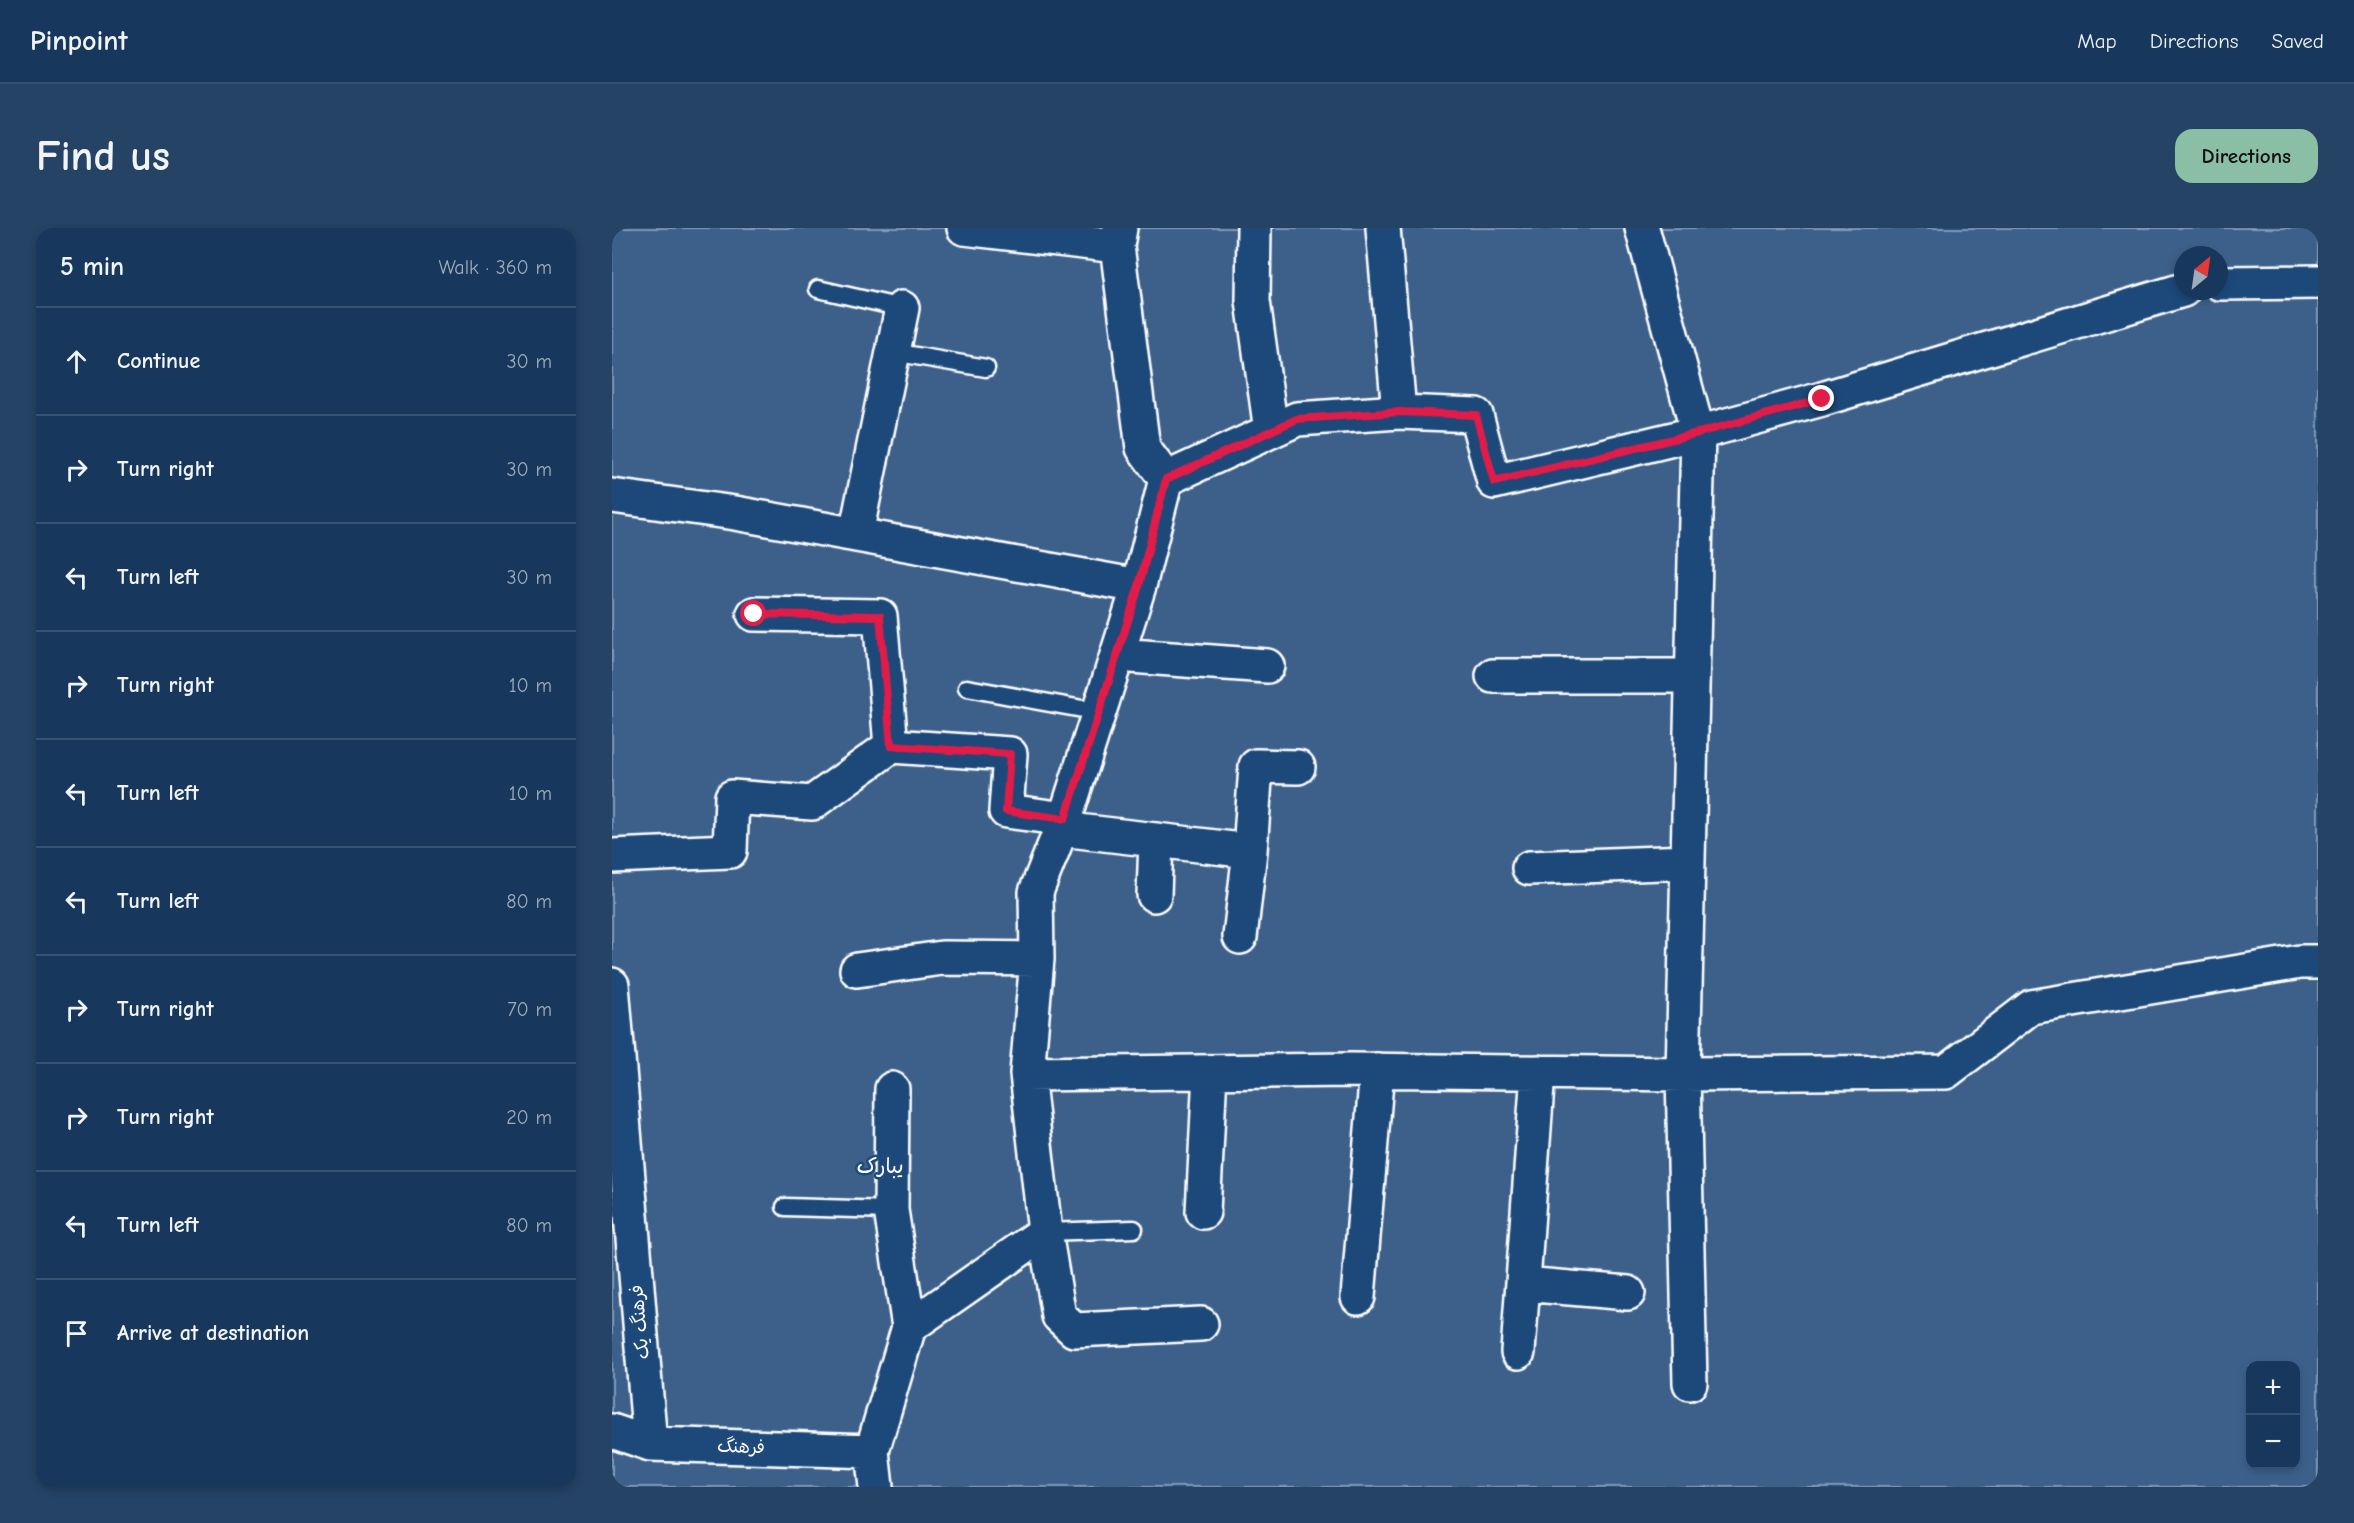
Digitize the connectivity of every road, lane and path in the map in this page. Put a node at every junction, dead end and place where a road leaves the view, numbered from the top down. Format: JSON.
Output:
{"nodes":[{"id":1,"x":1254,"y":228,"type":"edge"},
{"id":2,"x":1383,"y":228,"type":"edge"},
{"id":3,"x":1642,"y":228,"type":"edge"},
{"id":4,"x":974,"y":229,"type":"edge"},
{"id":5,"x":1119,"y":237,"type":"edge"},
{"id":6,"x":2318,"y":282,"type":"edge"},
{"id":7,"x":2228,"y":284,"type":"edge"},
{"id":8,"x":818,"y":289,"type":"dead end"},
{"id":9,"x":2174,"y":293,"type":"edge"},
{"id":10,"x":902,"y":308,"type":"joint"},
{"id":11,"x":893,"y":352,"type":"junction"},
{"id":12,"x":986,"y":368,"type":"dead end"},
{"id":13,"x":1399,"y":412,"type":"junction"},
{"id":14,"x":1271,"y":431,"type":"junction"},
{"id":15,"x":1698,"y":433,"type":"junction"},
{"id":16,"x":1166,"y":479,"type":"junction"},
{"id":17,"x":612,"y":496,"type":"edge"},
{"id":18,"x":856,"y":534,"type":"junction"},
{"id":19,"x":1139,"y":586,"type":"junction"},
{"id":20,"x":754,"y":614,"type":"dead end"},
{"id":21,"x":1117,"y":655,"type":"junction"},
{"id":22,"x":1267,"y":666,"type":"dead end"},
{"id":23,"x":1493,"y":676,"type":"dead end"},
{"id":24,"x":1692,"y":676,"type":"junction"},
{"id":25,"x":967,"y":688,"type":"dead end"},
{"id":26,"x":1099,"y":712,"type":"junction"},
{"id":27,"x":891,"y":746,"type":"junction"},
{"id":28,"x":1298,"y":767,"type":"dead end"},
{"id":29,"x":1063,"y":824,"type":"junction"},
{"id":30,"x":1156,"y":840,"type":"junction"},
{"id":31,"x":1250,"y":851,"type":"junction"},
{"id":32,"x":612,"y":856,"type":"edge"},
{"id":33,"x":1688,"y":862,"type":"junction"},
{"id":34,"x":1529,"y":868,"type":"dead end"},
{"id":35,"x":1154,"y":895,"type":"dead end"},
{"id":36,"x":1240,"y":937,"type":"dead end"},
{"id":37,"x":1037,"y":959,"type":"junction"},
{"id":38,"x":2318,"y":962,"type":"edge"},
{"id":39,"x":857,"y":970,"type":"dead end"},
{"id":40,"x":612,"y":985,"type":"edge"},
{"id":41,"x":616,"y":1069,"type":"edge"},
{"id":42,"x":1377,"y":1070,"type":"junction"},
{"id":43,"x":1210,"y":1072,"type":"junction"},
{"id":44,"x":1538,"y":1072,"type":"junction"},
{"id":45,"x":1027,"y":1074,"type":"junction"},
{"id":46,"x":1683,"y":1074,"type":"junction"},
{"id":47,"x":892,"y":1089,"type":"dead end"},
{"id":48,"x":785,"y":1207,"type":"dead end"},
{"id":49,"x":891,"y":1210,"type":"junction"},
{"id":50,"x":1203,"y":1212,"type":"dead end"},
{"id":51,"x":1134,"y":1229,"type":"dead end"},
{"id":52,"x":1045,"y":1232,"type":"junction"},
{"id":53,"x":1523,"y":1284,"type":"junction"},
{"id":54,"x":1628,"y":1293,"type":"dead end"},
{"id":55,"x":1358,"y":1297,"type":"dead end"},
{"id":56,"x":1202,"y":1324,"type":"dead end"},
{"id":57,"x":909,"y":1327,"type":"junction"},
{"id":58,"x":1518,"y":1353,"type":"dead end"},
{"id":59,"x":1690,"y":1383,"type":"dead end"},
{"id":60,"x":612,"y":1431,"type":"edge"},
{"id":61,"x":650,"y":1444,"type":"junction"},
{"id":62,"x":872,"y":1451,"type":"junction"},
{"id":63,"x":876,"y":1487,"type":"edge"}],
"edges":[{"from":1,"to":14,"type":"street"},
{"from":2,"to":13,"type":"street"},
{"from":3,"to":15,"type":"street"},
{"from":4,"to":5,"type":"street"},
{"from":5,"to":16,"type":"street"},
{"from":6,"to":7,"type":"street"},
{"from":8,"to":10,"type":"lane"},
{"from":9,"to":15,"type":"street"},
{"from":10,"to":11,"type":"street"},
{"from":11,"to":12,"type":"lane"},
{"from":11,"to":18,"type":"street"},
{"from":13,"to":14,"type":"street"},
{"from":13,"to":15,"type":"street"},
{"from":14,"to":16,"type":"street"},
{"from":15,"to":24,"type":"street"},
{"from":16,"to":19,"type":"street"},
{"from":17,"to":18,"type":"street"},
{"from":18,"to":19,"type":"street"},
{"from":19,"to":21,"type":"street"},
{"from":20,"to":27,"type":"street"},
{"from":21,"to":22,"type":"street"},
{"from":21,"to":26,"type":"street"},
{"from":23,"to":24,"type":"street"},
{"from":24,"to":33,"type":"street"},
{"from":25,"to":26,"type":"lane"},
{"from":26,"to":29,"type":"street"},
{"from":27,"to":29,"type":"street"},
{"from":27,"to":32,"type":"street"},
{"from":28,"to":31,"type":"street"},
{"from":29,"to":30,"type":"street"},
{"from":29,"to":37,"type":"street"},
{"from":30,"to":31,"type":"street"},
{"from":30,"to":35,"type":"street"},
{"from":31,"to":36,"type":"street"},
{"from":33,"to":34,"type":"street"},
{"from":33,"to":46,"type":"street"},
{"from":37,"to":39,"type":"street"},
{"from":37,"to":45,"type":"street"},
{"from":38,"to":46,"type":"street"},
{"from":40,"to":41,"type":"street","name":"فرهنگ یک"},
{"from":41,"to":61,"type":"street","name":"فرهنگ یک"},
{"from":42,"to":43,"type":"street"},
{"from":42,"to":44,"type":"street"},
{"from":42,"to":55,"type":"street"},
{"from":43,"to":45,"type":"street"},
{"from":43,"to":50,"type":"street"},
{"from":44,"to":46,"type":"street"},
{"from":44,"to":53,"type":"street"},
{"from":45,"to":52,"type":"street"},
{"from":46,"to":59,"type":"street"},
{"from":47,"to":49,"type":"street"},
{"from":48,"to":49,"type":"lane"},
{"from":49,"to":57,"type":"street"},
{"from":51,"to":52,"type":"lane"},
{"from":52,"to":56,"type":"street"},
{"from":52,"to":57,"type":"street"},
{"from":53,"to":54,"type":"street"},
{"from":53,"to":58,"type":"street"},
{"from":57,"to":62,"type":"street"},
{"from":60,"to":61,"type":"street","name":"فرهنگ"},
{"from":61,"to":62,"type":"street","name":"فرهنگ"},
{"from":62,"to":63,"type":"street"}]}
